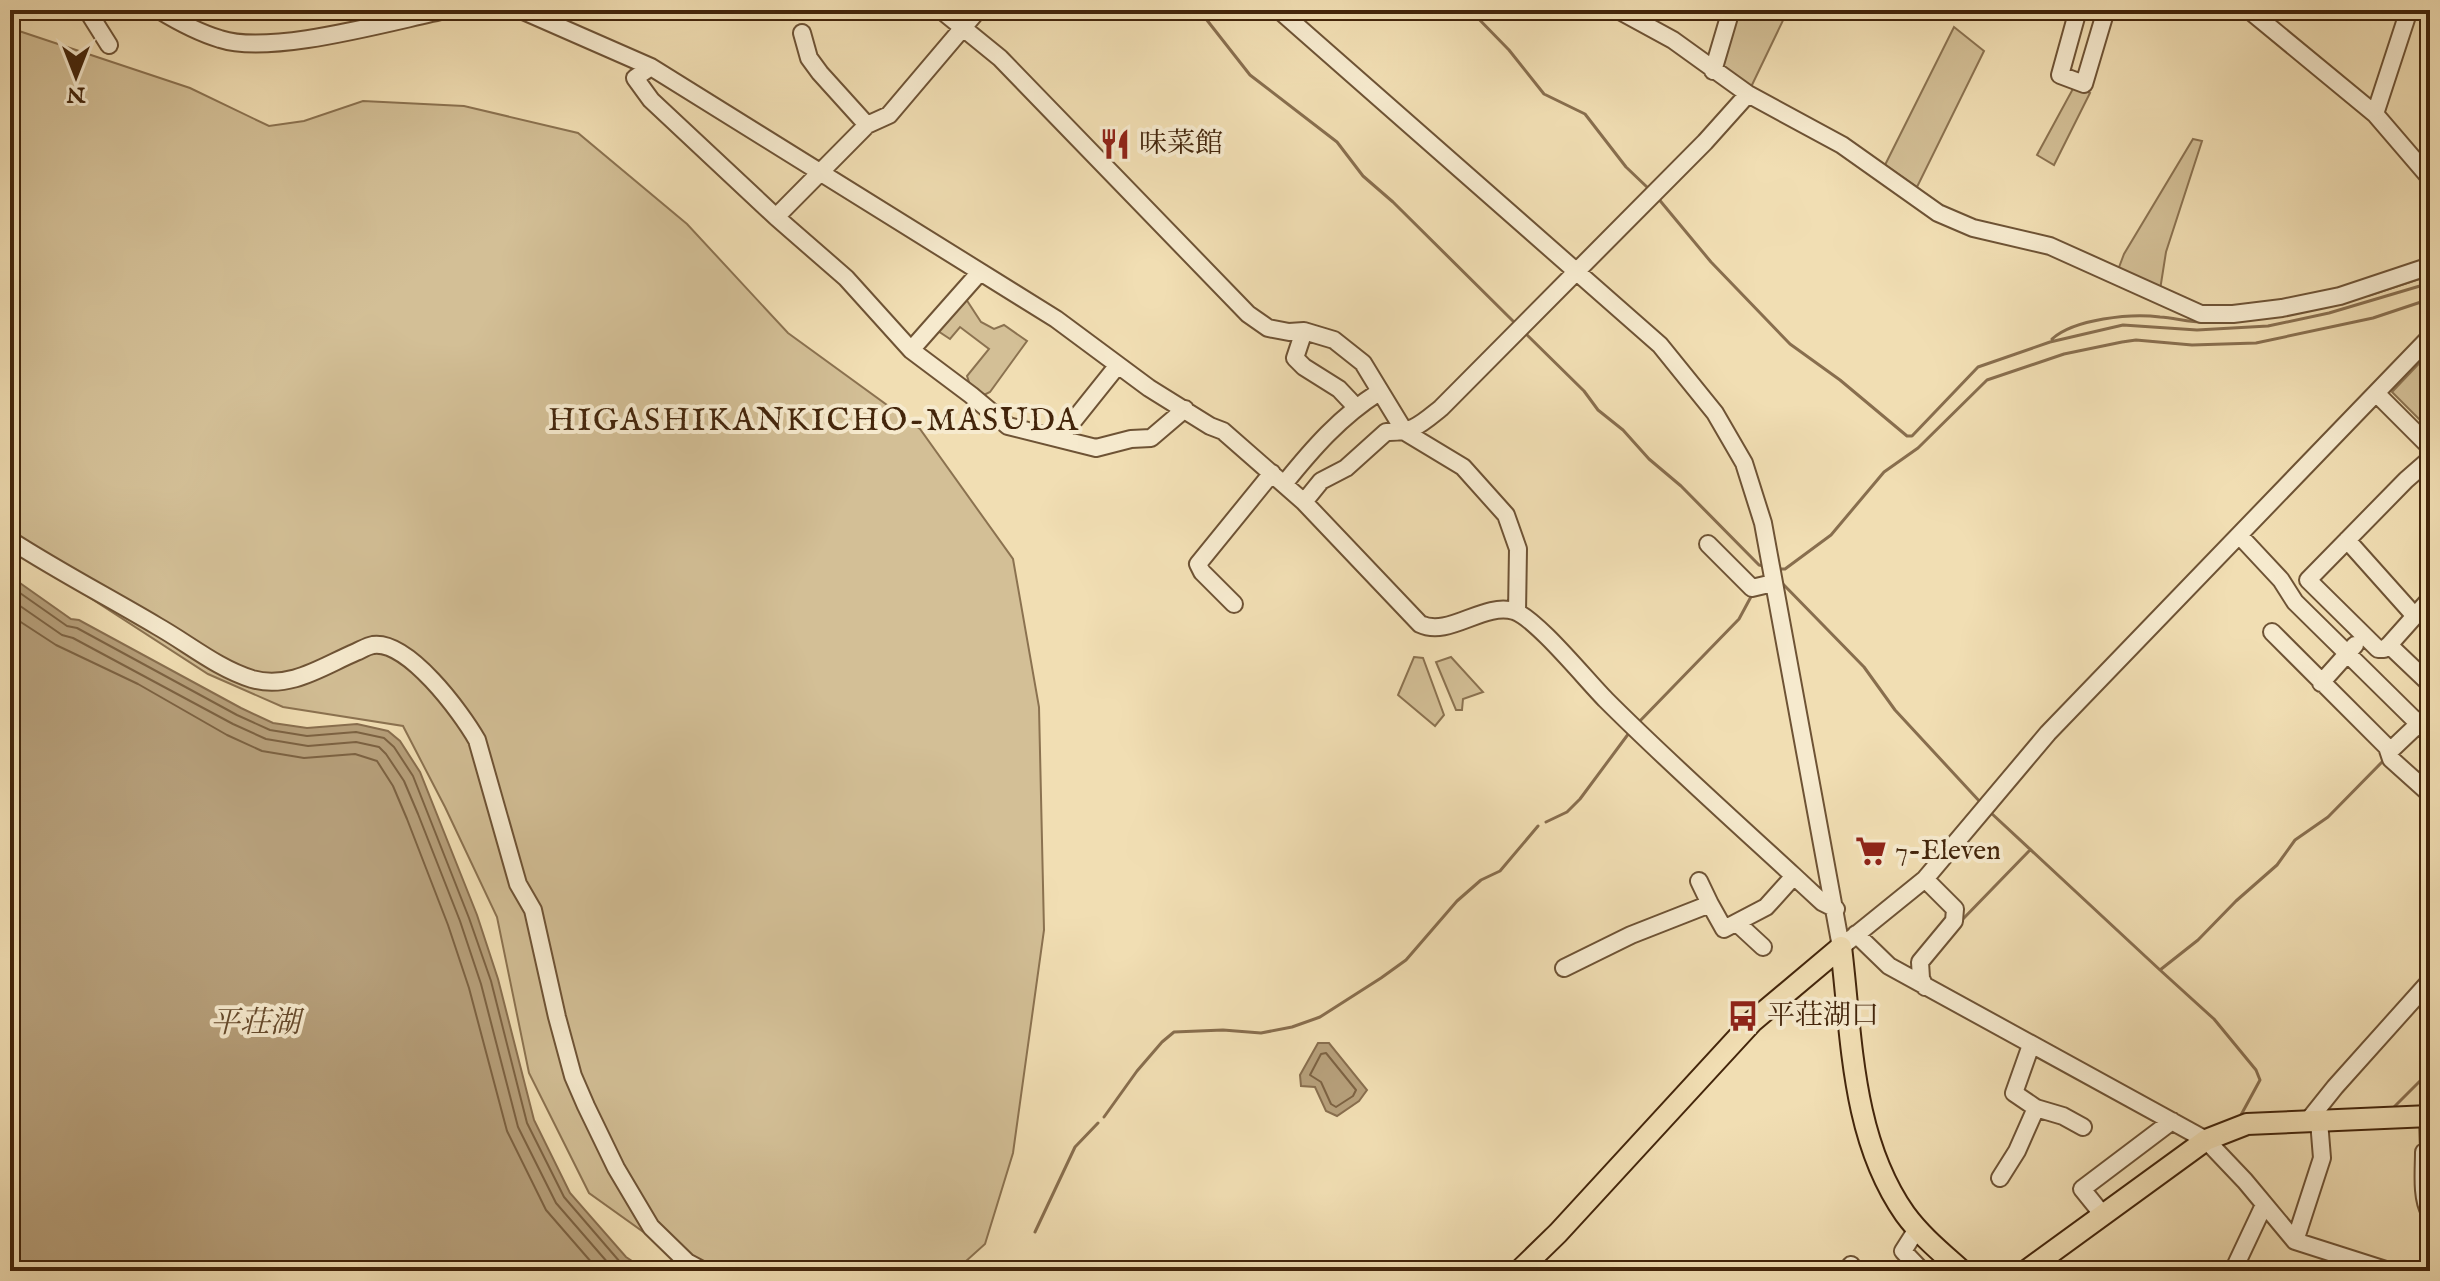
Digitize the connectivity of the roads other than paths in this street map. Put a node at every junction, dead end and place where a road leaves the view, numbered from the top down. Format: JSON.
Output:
{"nodes":[{"id":1,"x":87,"y":10,"type":"edge"},
{"id":2,"x":159,"y":10,"type":"edge"},
{"id":3,"x":446,"y":10,"type":"edge"},
{"id":4,"x":521,"y":10,"type":"edge"},
{"id":5,"x":941,"y":10,"type":"edge"},
{"id":6,"x":978,"y":10,"type":"edge"},
{"id":7,"x":1279,"y":10,"type":"edge"},
{"id":8,"x":1618,"y":10,"type":"edge"},
{"id":9,"x":1731,"y":10,"type":"edge"},
{"id":10,"x":2249,"y":10,"type":"edge"},
{"id":11,"x":2409,"y":10,"type":"edge"},
{"id":12,"x":2077,"y":13,"type":"edge"},
{"id":13,"x":2104,"y":18,"type":"edge"},
{"id":14,"x":963,"y":29,"type":"junction"},
{"id":15,"x":802,"y":33,"type":"dead end"},
{"id":16,"x":109,"y":45,"type":"dead end"},
{"id":17,"x":651,"y":67,"type":"junction"},
{"id":18,"x":1713,"y":71,"type":"junction"},
{"id":19,"x":1748,"y":94,"type":"junction"},
{"id":20,"x":2375,"y":114,"type":"junction"},
{"id":21,"x":867,"y":125,"type":"junction"},
{"id":22,"x":821,"y":172,"type":"junction"},
{"id":23,"x":2430,"y":178,"type":"edge"},
{"id":24,"x":776,"y":217,"type":"junction"},
{"id":25,"x":2430,"y":266,"type":"edge"},
{"id":26,"x":1575,"y":271,"type":"junction"},
{"id":27,"x":980,"y":272,"type":"junction"},
{"id":28,"x":1304,"y":331,"type":"junction"},
{"id":29,"x":2430,"y":337,"type":"edge"},
{"id":30,"x":911,"y":350,"type":"junction"},
{"id":31,"x":1118,"y":365,"type":"junction"},
{"id":32,"x":1379,"y":392,"type":"junction"},
{"id":33,"x":2376,"y":393,"type":"junction"},
{"id":34,"x":1356,"y":407,"type":"junction"},
{"id":35,"x":1185,"y":409,"type":"junction"},
{"id":36,"x":1405,"y":432,"type":"junction"},
{"id":37,"x":1062,"y":438,"type":"junction"},
{"id":38,"x":2430,"y":447,"type":"edge"},
{"id":39,"x":2430,"y":459,"type":"edge"},
{"id":40,"x":1278,"y":478,"type":"junction"},
{"id":41,"x":1304,"y":502,"type":"junction"},
{"id":42,"x":2239,"y":535,"type":"junction"},
{"id":43,"x":10,"y":540,"type":"edge"},
{"id":44,"x":2347,"y":540,"type":"junction"},
{"id":45,"x":1708,"y":544,"type":"dead end"},
{"id":46,"x":1768,"y":578,"type":"junction"},
{"id":47,"x":2430,"y":599,"type":"edge"},
{"id":48,"x":1234,"y":604,"type":"dead end"},
{"id":49,"x":1517,"y":612,"type":"junction"},
{"id":50,"x":2414,"y":615,"type":"junction"},
{"id":51,"x":2272,"y":632,"type":"dead end"},
{"id":52,"x":2363,"y":636,"type":"junction"},
{"id":53,"x":2389,"y":645,"type":"junction"},
{"id":54,"x":2348,"y":653,"type":"junction"},
{"id":55,"x":2321,"y":683,"type":"junction"},
{"id":56,"x":2430,"y":684,"type":"edge"},
{"id":57,"x":2426,"y":724,"type":"edge"},
{"id":58,"x":2390,"y":755,"type":"junction"},
{"id":59,"x":2430,"y":794,"type":"edge"},
{"id":60,"x":1794,"y":876,"type":"junction"},
{"id":61,"x":1925,"y":879,"type":"junction"},
{"id":62,"x":1699,"y":881,"type":"dead end"},
{"id":63,"x":1710,"y":904,"type":"junction"},
{"id":64,"x":1836,"y":909,"type":"junction"},
{"id":65,"x":1737,"y":923,"type":"junction"},
{"id":66,"x":1848,"y":941,"type":"junction"},
{"id":67,"x":1763,"y":947,"type":"dead end"},
{"id":68,"x":1569,"y":960,"type":"dead end"},
{"id":69,"x":2430,"y":981,"type":"edge"},
{"id":70,"x":1925,"y":987,"type":"junction"},
{"id":71,"x":2031,"y":1045,"type":"junction"},
{"id":72,"x":2036,"y":1108,"type":"junction"},
{"id":73,"x":2429,"y":1116,"type":"edge"},
{"id":74,"x":2172,"y":1121,"type":"junction"},
{"id":75,"x":2313,"y":1122,"type":"junction"},
{"id":76,"x":2083,"y":1127,"type":"dead end"},
{"id":77,"x":2206,"y":1140,"type":"junction"},
{"id":78,"x":2000,"y":1178,"type":"dead end"},
{"id":79,"x":2264,"y":1205,"type":"junction"},
{"id":80,"x":2430,"y":1213,"type":"edge"},
{"id":81,"x":2103,"y":1215,"type":"junction"},
{"id":82,"x":1917,"y":1229,"type":"junction"},
{"id":83,"x":2295,"y":1241,"type":"junction"},
{"id":84,"x":704,"y":1271,"type":"edge"},
{"id":85,"x":1519,"y":1271,"type":"edge"},
{"id":86,"x":1846,"y":1271,"type":"edge"},
{"id":87,"x":1856,"y":1271,"type":"edge"},
{"id":88,"x":1922,"y":1271,"type":"edge"},
{"id":89,"x":1962,"y":1271,"type":"edge"},
{"id":90,"x":2026,"y":1271,"type":"edge"},
{"id":91,"x":2233,"y":1271,"type":"edge"},
{"id":92,"x":2389,"y":1271,"type":"edge"}],
"edges":[{"from":1,"to":16,"type":"street"},
{"from":2,"to":3,"type":"street"},
{"from":4,"to":17,"type":"street"},
{"from":5,"to":14,"type":"street"},
{"from":6,"to":14,"type":"street"},
{"from":7,"to":26,"type":"street"},
{"from":8,"to":18,"type":"street"},
{"from":9,"to":18,"type":"street"},
{"from":10,"to":20,"type":"street"},
{"from":11,"to":20,"type":"street"},
{"from":12,"to":13,"type":"street"},
{"from":12,"to":13,"type":"street"},
{"from":14,"to":21,"type":"street"},
{"from":14,"to":28,"type":"street"},
{"from":15,"to":21,"type":"street"},
{"from":17,"to":22,"type":"street"},
{"from":17,"to":24,"type":"street"},
{"from":18,"to":19,"type":"street"},
{"from":19,"to":25,"type":"street"},
{"from":19,"to":26,"type":"street"},
{"from":20,"to":23,"type":"street"},
{"from":21,"to":22,"type":"street"},
{"from":22,"to":24,"type":"street"},
{"from":22,"to":27,"type":"street"},
{"from":24,"to":30,"type":"street"},
{"from":26,"to":36,"type":"street"},
{"from":26,"to":46,"type":"street"},
{"from":27,"to":30,"type":"street"},
{"from":27,"to":31,"type":"street"},
{"from":28,"to":32,"type":"street"},
{"from":28,"to":34,"type":"street"},
{"from":29,"to":33,"type":"street"},
{"from":30,"to":37,"type":"street"},
{"from":31,"to":35,"type":"street"},
{"from":31,"to":37,"type":"street"},
{"from":32,"to":34,"type":"street"},
{"from":32,"to":36,"type":"street"},
{"from":33,"to":38,"type":"street"},
{"from":33,"to":42,"type":"street"},
{"from":34,"to":40,"type":"street"},
{"from":35,"to":37,"type":"street"},
{"from":35,"to":40,"type":"street"},
{"from":36,"to":41,"type":"street"},
{"from":36,"to":49,"type":"street"},
{"from":39,"to":44,"type":"street"},
{"from":40,"to":41,"type":"street"},
{"from":40,"to":48,"type":"street"},
{"from":41,"to":49,"type":"street"},
{"from":42,"to":54,"type":"street"},
{"from":42,"to":61,"type":"street"},
{"from":43,"to":84,"type":"street"},
{"from":44,"to":50,"type":"street"},
{"from":44,"to":52,"type":"street"},
{"from":45,"to":46,"type":"street"},
{"from":46,"to":64,"type":"street"},
{"from":47,"to":50,"type":"street"},
{"from":49,"to":60,"type":"street"},
{"from":50,"to":53,"type":"street"},
{"from":51,"to":55,"type":"street"},
{"from":52,"to":53,"type":"street"},
{"from":52,"to":54,"type":"street"},
{"from":53,"to":56,"type":"street"},
{"from":54,"to":55,"type":"street"},
{"from":54,"to":57,"type":"street"},
{"from":55,"to":58,"type":"street"},
{"from":57,"to":58,"type":"street"},
{"from":58,"to":59,"type":"street"},
{"from":60,"to":64,"type":"street"},
{"from":60,"to":65,"type":"street"},
{"from":61,"to":66,"type":"street"},
{"from":61,"to":70,"type":"street"},
{"from":62,"to":63,"type":"street"},
{"from":63,"to":65,"type":"street"},
{"from":63,"to":68,"type":"street"},
{"from":64,"to":66,"type":"street"},
{"from":65,"to":67,"type":"street"},
{"from":66,"to":70,"type":"street"},
{"from":66,"to":82,"type":"main road"},
{"from":66,"to":85,"type":"main road"},
{"from":69,"to":75,"type":"street"},
{"from":70,"to":71,"type":"street"},
{"from":71,"to":72,"type":"street"},
{"from":71,"to":74,"type":"street"},
{"from":72,"to":76,"type":"street"},
{"from":72,"to":78,"type":"street"},
{"from":73,"to":75,"type":"main road"},
{"from":73,"to":80,"type":"street"},
{"from":74,"to":77,"type":"street"},
{"from":74,"to":81,"type":"street"},
{"from":75,"to":77,"type":"main road"},
{"from":75,"to":83,"type":"street"},
{"from":77,"to":79,"type":"street"},
{"from":77,"to":81,"type":"main road"},
{"from":79,"to":83,"type":"street"},
{"from":79,"to":91,"type":"street"},
{"from":81,"to":90,"type":"main road"},
{"from":82,"to":88,"type":"street"},
{"from":82,"to":89,"type":"main road"},
{"from":83,"to":92,"type":"street"},
{"from":86,"to":87,"type":"street"}]}
